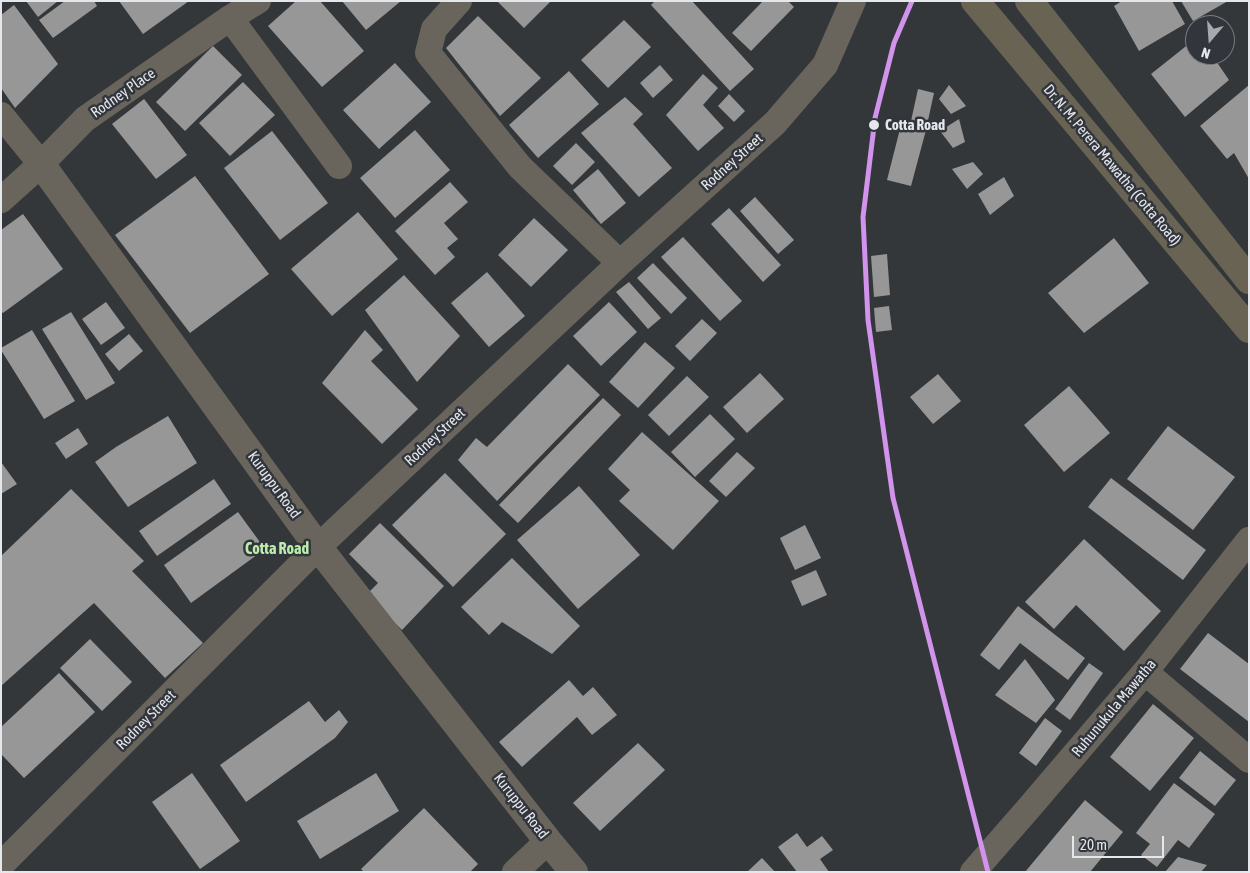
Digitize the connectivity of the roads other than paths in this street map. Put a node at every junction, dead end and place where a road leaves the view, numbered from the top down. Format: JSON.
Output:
{"nodes":[{"id":1,"x":258,"y":1,"type":"edge"},
{"id":2,"x":459,"y":1,"type":"edge"},
{"id":3,"x":853,"y":1,"type":"edge"},
{"id":4,"x":975,"y":1,"type":"edge"},
{"id":5,"x":1030,"y":1,"type":"edge"},
{"id":6,"x":230,"y":18,"type":"junction"},
{"id":7,"x":1,"y":115,"type":"edge"},
{"id":8,"x":41,"y":164,"type":"junction"},
{"id":9,"x":340,"y":166,"type":"dead end"},
{"id":10,"x":1,"y":200,"type":"edge"},
{"id":11,"x":620,"y":263,"type":"junction"},
{"id":12,"x":1249,"y":280,"type":"edge"},
{"id":13,"x":1249,"y":329,"type":"edge"},
{"id":14,"x":1249,"y":540,"type":"edge"},
{"id":15,"x":318,"y":547,"type":"junction"},
{"id":16,"x":1145,"y":672,"type":"junction"},
{"id":17,"x":1249,"y":760,"type":"edge"},
{"id":18,"x":548,"y":841,"type":"junction"},
{"id":19,"x":1,"y":865,"type":"edge"},
{"id":20,"x":515,"y":872,"type":"edge"},
{"id":21,"x":574,"y":872,"type":"edge"},
{"id":22,"x":973,"y":872,"type":"edge"}],
"edges":[{"from":1,"to":6,"type":"street","name":"Rodney Place"},
{"from":2,"to":11,"type":"street"},
{"from":3,"to":11,"type":"street","name":"Rodney Street"},
{"from":4,"to":13,"type":"main road","name":"Dr. N. M. Perera Mawatha (Cotta Road)"},
{"from":5,"to":12,"type":"main road"},
{"from":6,"to":8,"type":"street","name":"Rodney Place"},
{"from":6,"to":9,"type":"street"},
{"from":7,"to":8,"type":"street","name":"Kuruppu Road"},
{"from":8,"to":10,"type":"street","name":"Rodney Place"},
{"from":8,"to":15,"type":"street","name":"Kuruppu Road"},
{"from":11,"to":15,"type":"street","name":"Rodney Street"},
{"from":14,"to":16,"type":"street","name":"Ruhunukula Mawatha"},
{"from":15,"to":18,"type":"street","name":"Kuruppu Road"},
{"from":15,"to":19,"type":"street","name":"Rodney Street"},
{"from":16,"to":17,"type":"street"},
{"from":16,"to":22,"type":"street","name":"Ruhunukula Mawatha"},
{"from":18,"to":20,"type":"street"},
{"from":18,"to":21,"type":"street","name":"Kuruppu Road"}]}
